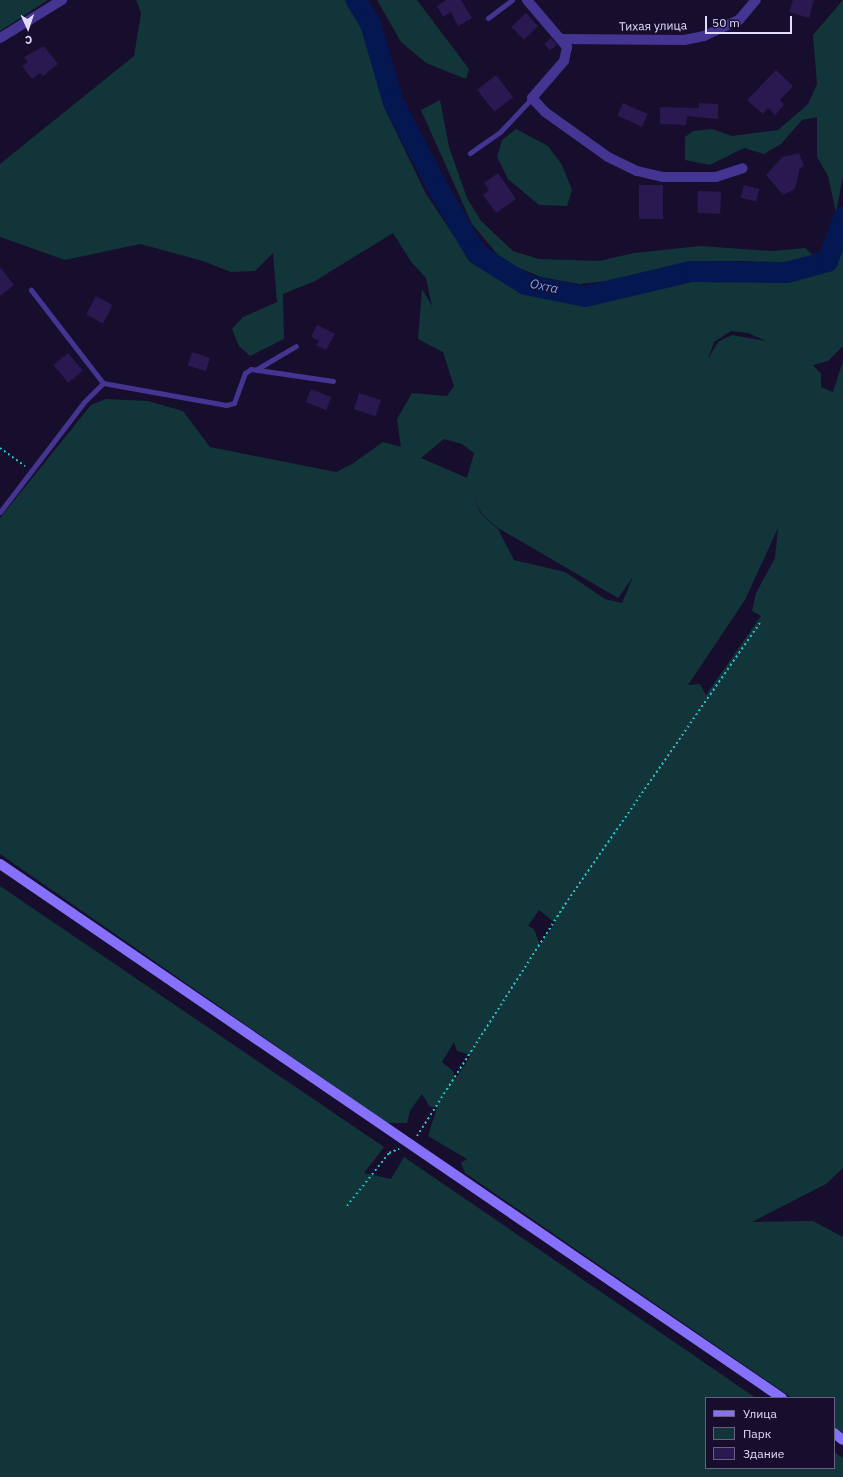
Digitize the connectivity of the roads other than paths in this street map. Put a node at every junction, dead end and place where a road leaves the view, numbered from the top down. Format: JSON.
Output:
{"nodes":[{"id":1,"x":62,"y":0,"type":"edge"},
{"id":2,"x":512,"y":0,"type":"edge"},
{"id":3,"x":527,"y":0,"type":"edge"},
{"id":4,"x":756,"y":0,"type":"edge"},
{"id":5,"x":488,"y":18,"type":"dead end"},
{"id":6,"x":0,"y":38,"type":"edge"},
{"id":7,"x":561,"y":39,"type":"junction"},
{"id":8,"x":532,"y":98,"type":"junction"},
{"id":9,"x":470,"y":153,"type":"dead end"},
{"id":10,"x":743,"y":168,"type":"dead end"},
{"id":11,"x":32,"y":290,"type":"dead end"},
{"id":12,"x":296,"y":346,"type":"dead end"},
{"id":13,"x":257,"y":369,"type":"junction"},
{"id":14,"x":333,"y":382,"type":"dead end"},
{"id":15,"x":103,"y":383,"type":"junction"},
{"id":16,"x":0,"y":512,"type":"edge"},
{"id":17,"x":0,"y":864,"type":"edge"},
{"id":18,"x":781,"y":1397,"type":"edge"}],
"edges":[{"from":1,"to":6,"type":"street"},
{"from":2,"to":5,"type":"lane"},
{"from":3,"to":7,"type":"street"},
{"from":4,"to":7,"type":"street","name":"Тихая улица"},
{"from":7,"to":8,"type":"street"},
{"from":8,"to":9,"type":"lane"},
{"from":8,"to":10,"type":"street"},
{"from":11,"to":15,"type":"lane"},
{"from":12,"to":13,"type":"lane"},
{"from":13,"to":14,"type":"lane"},
{"from":13,"to":15,"type":"lane"},
{"from":15,"to":16,"type":"lane"},
{"from":17,"to":18,"type":"street"}]}
